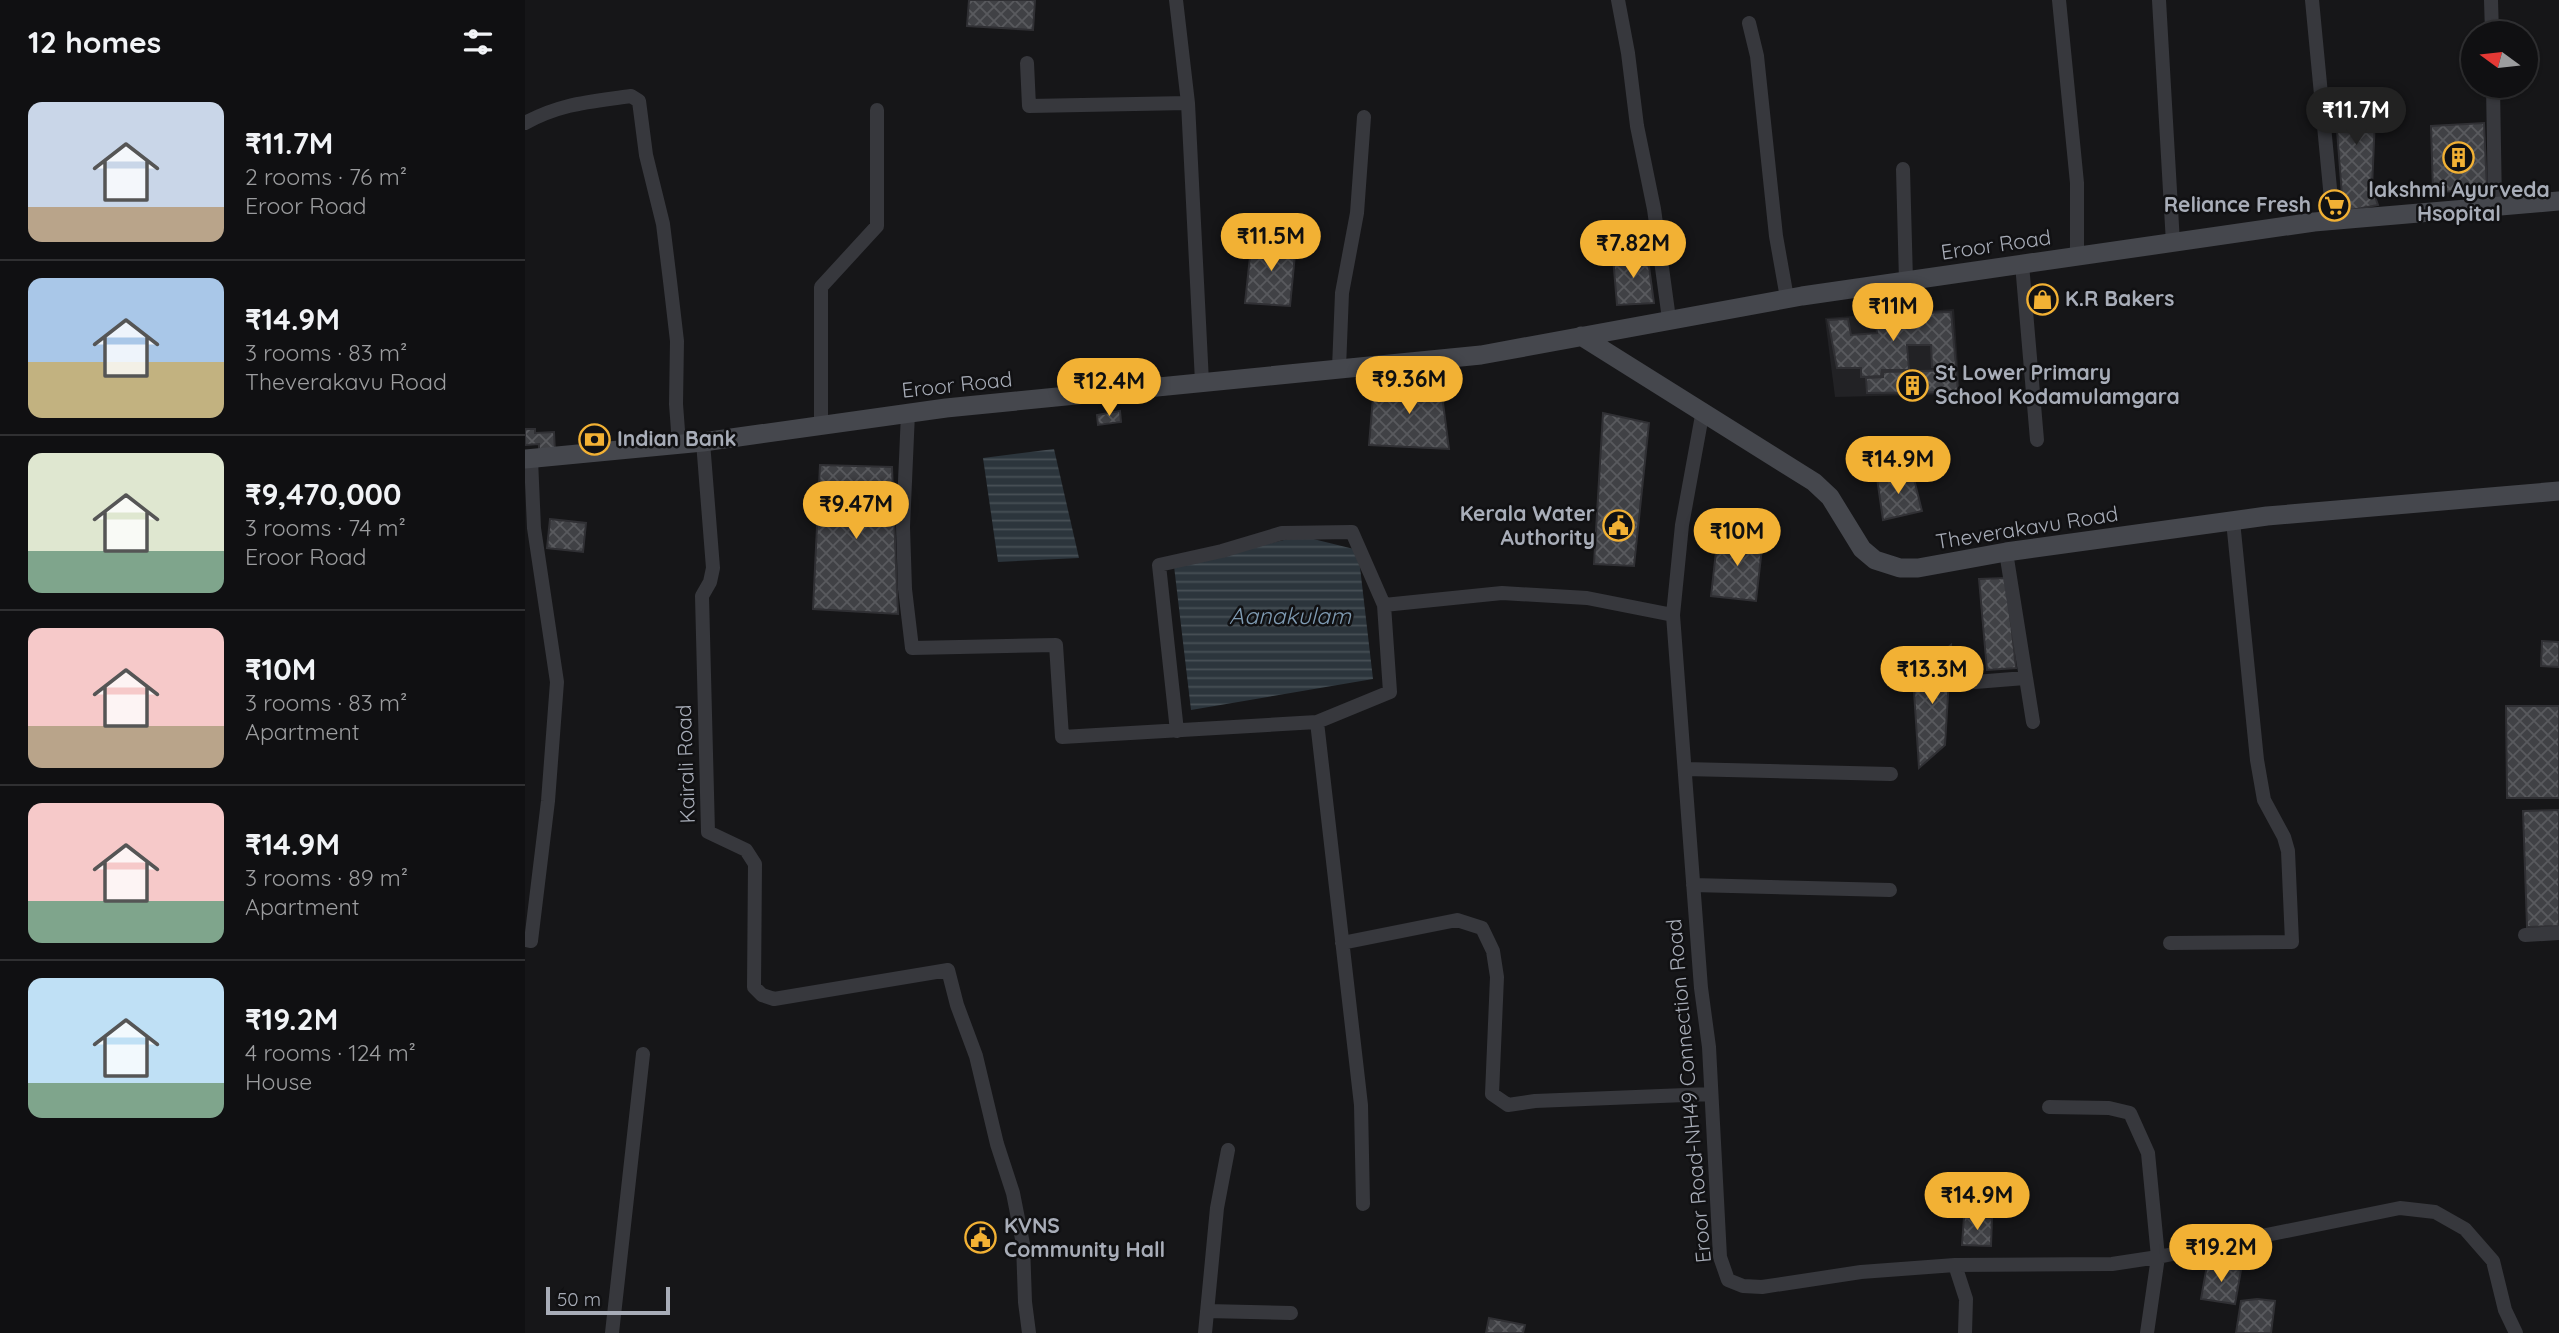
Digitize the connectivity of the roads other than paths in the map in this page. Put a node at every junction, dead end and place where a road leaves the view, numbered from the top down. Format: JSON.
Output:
{"nodes":[{"id":1,"x":1176,"y":0,"type":"edge"},
{"id":2,"x":1618,"y":0,"type":"edge"},
{"id":3,"x":2059,"y":0,"type":"edge"},
{"id":4,"x":2159,"y":0,"type":"edge"},
{"id":5,"x":2312,"y":0,"type":"edge"},
{"id":6,"x":2491,"y":0,"type":"edge"},
{"id":7,"x":2492,"y":21,"type":"edge"},
{"id":8,"x":1749,"y":23,"type":"dead end"},
{"id":9,"x":1027,"y":63,"type":"dead end"},
{"id":10,"x":2493,"y":98,"type":"edge"},
{"id":11,"x":1188,"y":103,"type":"junction"},
{"id":12,"x":877,"y":110,"type":"dead end"},
{"id":13,"x":1364,"y":117,"type":"dead end"},
{"id":14,"x":525,"y":123,"type":"edge"},
{"id":15,"x":1903,"y":169,"type":"dead end"},
{"id":16,"x":2559,"y":201,"type":"edge"},
{"id":17,"x":2495,"y":205,"type":"junction"},
{"id":18,"x":2333,"y":220,"type":"junction"},
{"id":19,"x":2173,"y":243,"type":"junction"},
{"id":20,"x":2077,"y":257,"type":"junction"},
{"id":21,"x":2022,"y":264,"type":"junction"},
{"id":22,"x":1906,"y":281,"type":"junction"},
{"id":23,"x":1787,"y":298,"type":"junction"},
{"id":24,"x":1669,"y":319,"type":"junction"},
{"id":25,"x":1581,"y":336,"type":"junction"},
{"id":26,"x":1339,"y":368,"type":"junction"},
{"id":27,"x":1202,"y":382,"type":"junction"},
{"id":28,"x":1703,"y":410,"type":"junction"},
{"id":29,"x":908,"y":413,"type":"junction"},
{"id":30,"x":821,"y":425,"type":"junction"},
{"id":31,"x":2037,"y":440,"type":"dead end"},
{"id":32,"x":703,"y":442,"type":"junction"},
{"id":33,"x":679,"y":444,"type":"junction"},
{"id":34,"x":528,"y":459,"type":"edge"},
{"id":35,"x":2559,"y":491,"type":"edge"},
{"id":36,"x":2233,"y":521,"type":"junction"},
{"id":37,"x":2005,"y":552,"type":"junction"},
{"id":38,"x":1384,"y":605,"type":"junction"},
{"id":39,"x":1673,"y":615,"type":"junction"},
{"id":40,"x":2025,"y":678,"type":"junction"},
{"id":41,"x":1975,"y":682,"type":"dead end"},
{"id":42,"x":1317,"y":722,"type":"junction"},
{"id":43,"x":2033,"y":722,"type":"dead end"},
{"id":44,"x":1177,"y":731,"type":"junction"},
{"id":45,"x":1685,"y":769,"type":"junction"},
{"id":46,"x":1891,"y":774,"type":"dead end"},
{"id":47,"x":1693,"y":885,"type":"junction"},
{"id":48,"x":1890,"y":890,"type":"dead end"},
{"id":49,"x":2559,"y":933,"type":"edge"},
{"id":50,"x":2525,"y":935,"type":"dead end"},
{"id":51,"x":525,"y":940,"type":"edge"},
{"id":52,"x":1342,"y":943,"type":"junction"},
{"id":53,"x":2170,"y":943,"type":"dead end"},
{"id":54,"x":643,"y":1054,"type":"dead end"},
{"id":55,"x":1711,"y":1094,"type":"junction"},
{"id":56,"x":2049,"y":1107,"type":"dead end"},
{"id":57,"x":1228,"y":1150,"type":"dead end"},
{"id":58,"x":1363,"y":1204,"type":"dead end"},
{"id":59,"x":2158,"y":1257,"type":"junction"},
{"id":60,"x":1955,"y":1265,"type":"junction"},
{"id":61,"x":1207,"y":1311,"type":"junction"},
{"id":62,"x":1291,"y":1312,"type":"dead end"},
{"id":63,"x":613,"y":1333,"type":"edge"},
{"id":64,"x":1029,"y":1333,"type":"edge"},
{"id":65,"x":1205,"y":1333,"type":"edge"},
{"id":66,"x":1965,"y":1333,"type":"edge"},
{"id":67,"x":2147,"y":1333,"type":"edge"},
{"id":68,"x":2516,"y":1333,"type":"edge"}],
"edges":[{"from":1,"to":11,"type":"street"},
{"from":2,"to":24,"type":"street"},
{"from":3,"to":20,"type":"street"},
{"from":4,"to":19,"type":"street"},
{"from":5,"to":18,"type":"street"},
{"from":6,"to":7,"type":"street"},
{"from":8,"to":23,"type":"street"},
{"from":9,"to":11,"type":"street"},
{"from":10,"to":17,"type":"street"},
{"from":11,"to":27,"type":"street"},
{"from":12,"to":30,"type":"street"},
{"from":13,"to":26,"type":"street"},
{"from":14,"to":33,"type":"street"},
{"from":15,"to":22,"type":"street"},
{"from":16,"to":17,"type":"main road","name":"Eroor Road"},
{"from":17,"to":18,"type":"main road","name":"Eroor Road"},
{"from":18,"to":19,"type":"main road","name":"Eroor Road"},
{"from":19,"to":20,"type":"main road","name":"Eroor Road"},
{"from":20,"to":21,"type":"main road","name":"Eroor Road"},
{"from":21,"to":22,"type":"main road","name":"Eroor Road"},
{"from":21,"to":31,"type":"street"},
{"from":22,"to":23,"type":"main road","name":"Eroor Road"},
{"from":23,"to":24,"type":"main road","name":"Eroor Road"},
{"from":24,"to":25,"type":"main road","name":"Eroor Road"},
{"from":25,"to":26,"type":"main road","name":"Eroor Road"},
{"from":25,"to":28,"type":"main road","name":"Theverakavu Road"},
{"from":26,"to":27,"type":"main road","name":"Eroor Road"},
{"from":27,"to":29,"type":"main road","name":"Eroor Road"},
{"from":28,"to":37,"type":"main road","name":"Theverakavu Road"},
{"from":28,"to":39,"type":"street","name":"Eroor Road-NH49 Connection Road"},
{"from":29,"to":30,"type":"main road","name":"Eroor Road"},
{"from":29,"to":44,"type":"street"},
{"from":30,"to":32,"type":"main road","name":"Eroor Road"},
{"from":32,"to":33,"type":"main road","name":"Eroor Road"},
{"from":32,"to":64,"type":"street","name":"Kairali Road"},
{"from":33,"to":34,"type":"main road","name":"Eroor Road"},
{"from":34,"to":51,"type":"street"},
{"from":35,"to":36,"type":"main road","name":"Theverakavu Road"},
{"from":36,"to":37,"type":"main road","name":"Theverakavu Road"},
{"from":36,"to":53,"type":"street"},
{"from":37,"to":40,"type":"street"},
{"from":38,"to":39,"type":"street"},
{"from":38,"to":42,"type":"street"},
{"from":38,"to":44,"type":"street"},
{"from":39,"to":45,"type":"street","name":"Eroor Road-NH49 Connection Road"},
{"from":40,"to":41,"type":"street"},
{"from":40,"to":43,"type":"street"},
{"from":42,"to":44,"type":"street"},
{"from":42,"to":52,"type":"street"},
{"from":45,"to":46,"type":"street"},
{"from":45,"to":47,"type":"street","name":"Eroor Road-NH49 Connection Road"},
{"from":47,"to":48,"type":"street"},
{"from":47,"to":55,"type":"street","name":"Eroor Road-NH49 Connection Road"},
{"from":49,"to":50,"type":"street"},
{"from":52,"to":55,"type":"street"},
{"from":52,"to":58,"type":"street"},
{"from":54,"to":63,"type":"street"},
{"from":55,"to":60,"type":"street","name":"Eroor Road-NH49 Connection Road"},
{"from":56,"to":59,"type":"street"},
{"from":57,"to":61,"type":"street"},
{"from":59,"to":60,"type":"street","name":"Eroor Road-NH49 Connection Road"},
{"from":59,"to":67,"type":"street"},
{"from":59,"to":68,"type":"street","name":"Eroor Road-NH49 Connection Road"},
{"from":60,"to":66,"type":"street"},
{"from":61,"to":62,"type":"street"},
{"from":61,"to":65,"type":"street"}]}
